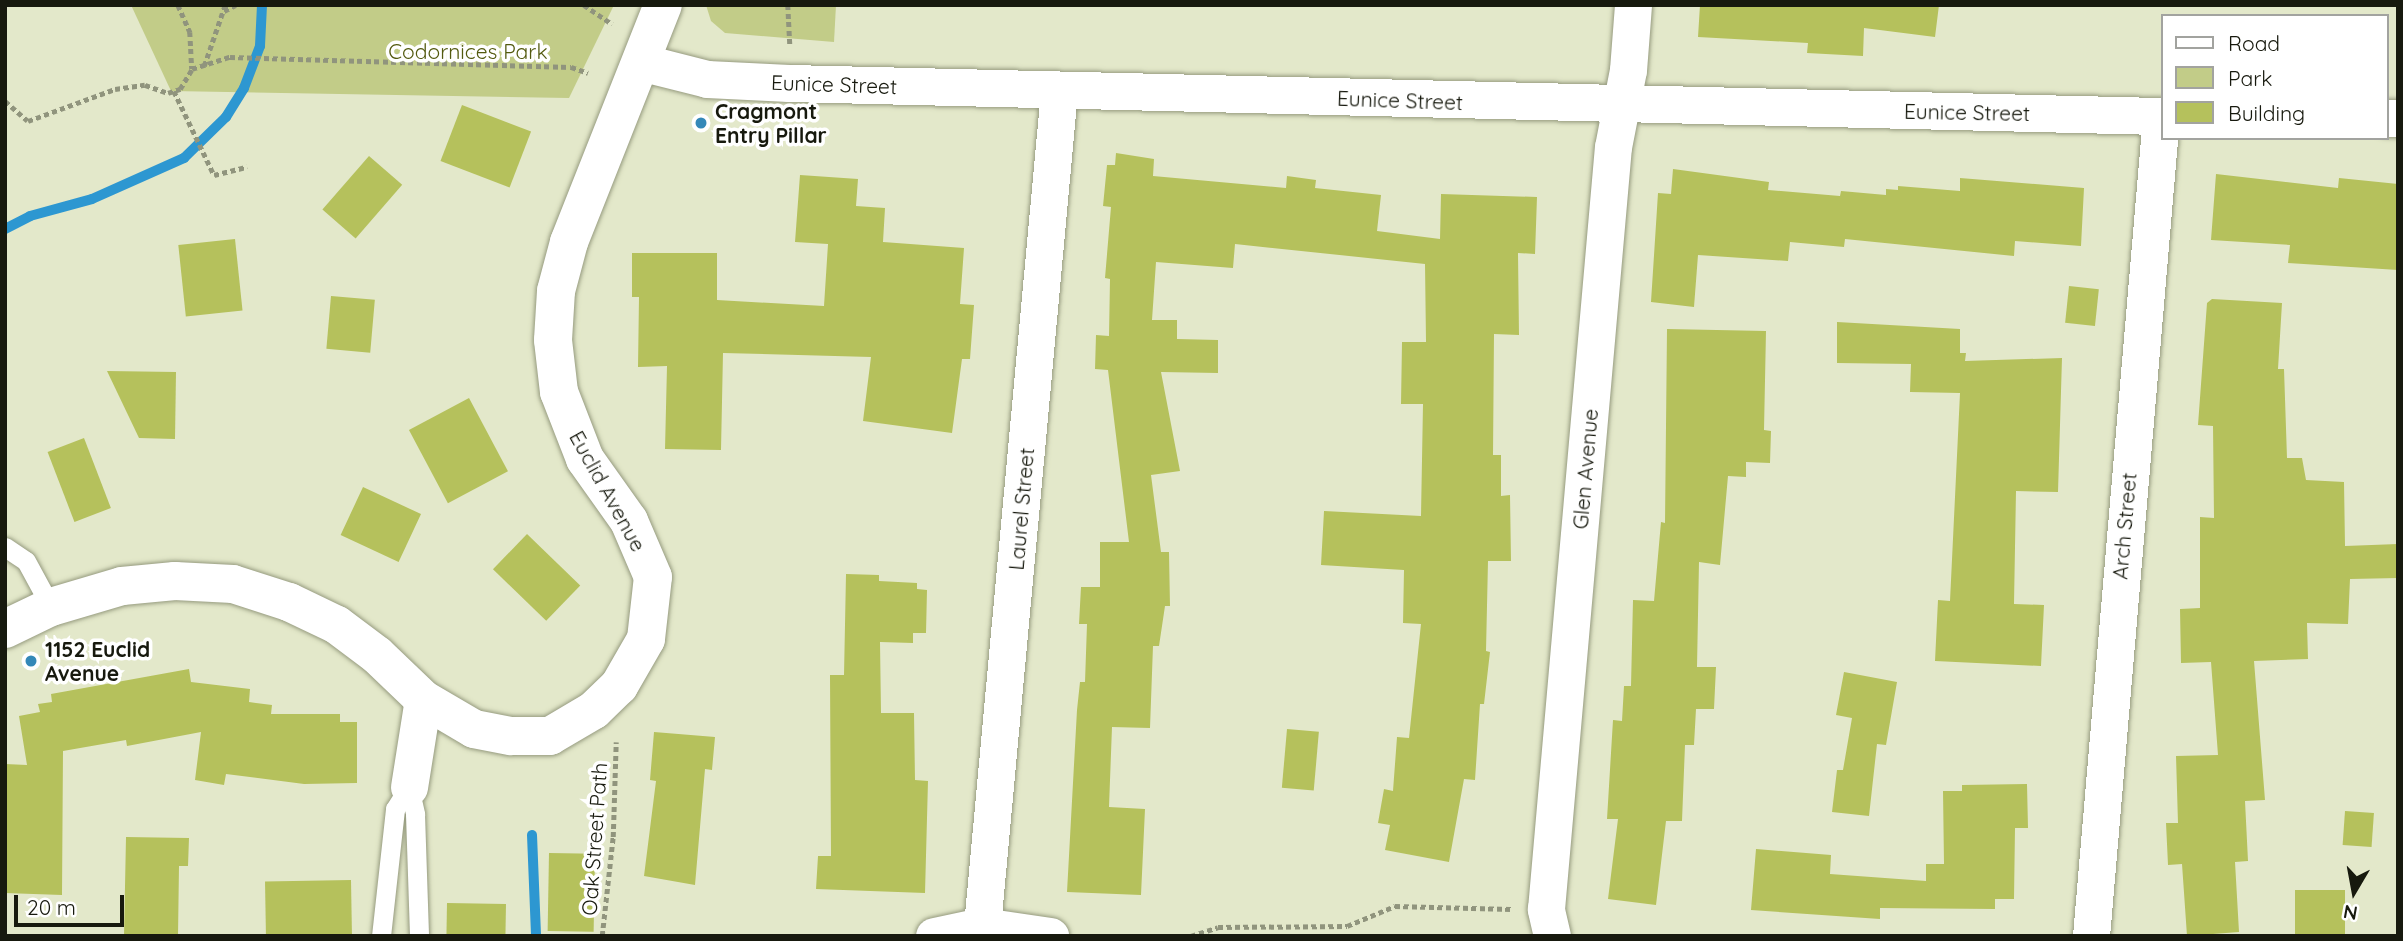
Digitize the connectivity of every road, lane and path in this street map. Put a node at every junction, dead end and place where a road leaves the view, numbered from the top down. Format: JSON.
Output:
{"nodes":[{"id":1,"x":178,"y":5,"type":"edge"},
{"id":2,"x":236,"y":5,"type":"edge"},
{"id":3,"x":584,"y":5,"type":"edge"},
{"id":4,"x":663,"y":5,"type":"edge"},
{"id":5,"x":789,"y":5,"type":"edge"},
{"id":6,"x":1633,"y":5,"type":"edge"},
{"id":7,"x":224,"y":8,"type":"edge"},
{"id":8,"x":612,"y":24,"type":"dead end"},
{"id":9,"x":790,"y":45,"type":"dead end"},
{"id":10,"x":640,"y":62,"type":"junction"},
{"id":11,"x":204,"y":66,"type":"junction"},
{"id":12,"x":192,"y":69,"type":"junction"},
{"id":13,"x":588,"y":73,"type":"dead end"},
{"id":14,"x":174,"y":91,"type":"junction"},
{"id":15,"x":1059,"y":91,"type":"junction"},
{"id":16,"x":5,"y":101,"type":"edge"},
{"id":17,"x":1622,"y":105,"type":"junction"},
{"id":18,"x":2162,"y":116,"type":"edge"},
{"id":19,"x":247,"y":167,"type":"dead end"},
{"id":20,"x":5,"y":547,"type":"edge"},
{"id":21,"x":51,"y":607,"type":"junction"},
{"id":22,"x":5,"y":629,"type":"edge"},
{"id":23,"x":423,"y":699,"type":"junction"},
{"id":24,"x":594,"y":710,"type":"junction"},
{"id":25,"x":409,"y":787,"type":"junction"},
{"id":26,"x":982,"y":926,"type":"junction"},
{"id":27,"x":1550,"y":926,"type":"edge"},
{"id":28,"x":381,"y":936,"type":"edge"},
{"id":29,"x":419,"y":936,"type":"edge"},
{"id":30,"x":602,"y":936,"type":"edge"},
{"id":31,"x":934,"y":936,"type":"edge"},
{"id":32,"x":1050,"y":936,"type":"edge"},
{"id":33,"x":1191,"y":936,"type":"edge"},
{"id":34,"x":2091,"y":936,"type":"edge"}],
"edges":[{"from":1,"to":12,"type":"path"},
{"from":2,"to":7,"type":"path"},
{"from":3,"to":8,"type":"path"},
{"from":4,"to":10,"type":"street","name":"Euclid Avenue"},
{"from":5,"to":9,"type":"path"},
{"from":6,"to":17,"type":"street","name":"Glen Avenue"},
{"from":7,"to":11,"type":"path"},
{"from":10,"to":15,"type":"street","name":"Eunice Street"},
{"from":10,"to":24,"type":"street","name":"Euclid Avenue"},
{"from":11,"to":12,"type":"path"},
{"from":11,"to":13,"type":"path"},
{"from":12,"to":14,"type":"path"},
{"from":14,"to":16,"type":"path"},
{"from":14,"to":19,"type":"path"},
{"from":15,"to":17,"type":"street","name":"Eunice Street"},
{"from":15,"to":26,"type":"street","name":"Laurel Street"},
{"from":17,"to":18,"type":"street","name":"Eunice Street"},
{"from":17,"to":27,"type":"street","name":"Glen Avenue"},
{"from":18,"to":34,"type":"street","name":"Arch Street"},
{"from":20,"to":21,"type":"lane"},
{"from":21,"to":22,"type":"street","name":"Euclid Avenue"},
{"from":21,"to":23,"type":"street","name":"Euclid Avenue"},
{"from":23,"to":24,"type":"street","name":"Euclid Avenue"},
{"from":23,"to":25,"type":"street"},
{"from":24,"to":30,"type":"path","name":"Oak Street Path"},
{"from":25,"to":28,"type":"lane"},
{"from":25,"to":29,"type":"lane"},
{"from":26,"to":31,"type":"street"},
{"from":26,"to":32,"type":"street"},
{"from":27,"to":33,"type":"path"}]}
